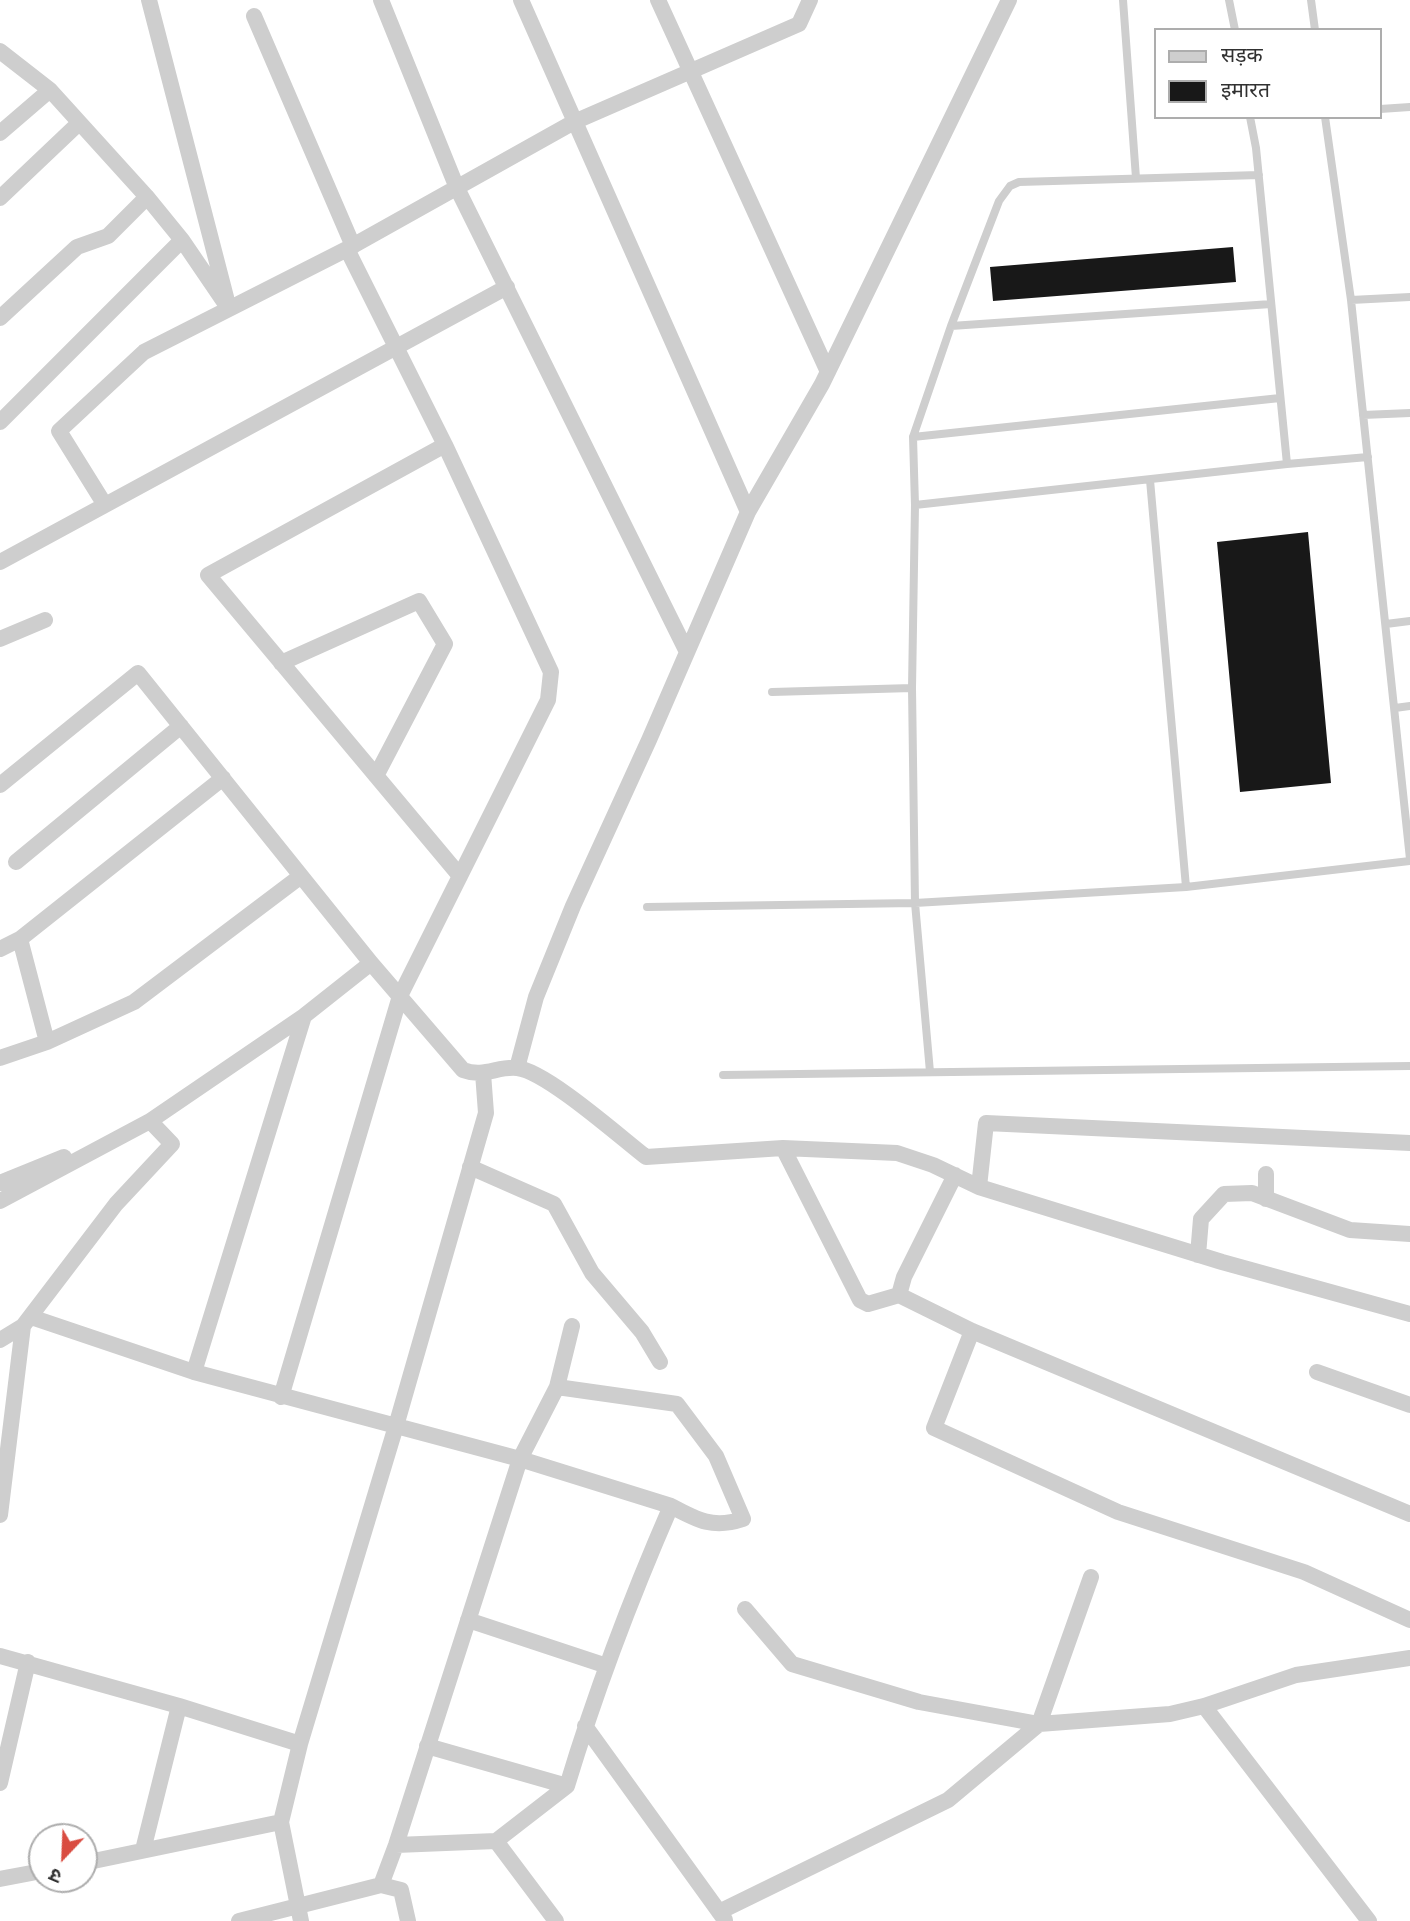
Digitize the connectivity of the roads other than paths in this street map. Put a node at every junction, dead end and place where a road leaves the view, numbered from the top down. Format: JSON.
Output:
{"nodes":[{"id":1,"x":149,"y":0,"type":"edge"},
{"id":2,"x":381,"y":0,"type":"edge"},
{"id":3,"x":521,"y":0,"type":"edge"},
{"id":4,"x":658,"y":0,"type":"edge"},
{"id":5,"x":810,"y":0,"type":"edge"},
{"id":6,"x":1009,"y":0,"type":"edge"},
{"id":7,"x":1123,"y":0,"type":"edge"},
{"id":8,"x":1229,"y":0,"type":"edge"},
{"id":9,"x":1311,"y":0,"type":"edge"},
{"id":10,"x":254,"y":16,"type":"dead end"},
{"id":11,"x":1235,"y":28,"type":"edge"},
{"id":12,"x":1315,"y":28,"type":"edge"},
{"id":13,"x":0,"y":51,"type":"edge"},
{"id":14,"x":690,"y":73,"type":"junction"},
{"id":15,"x":50,"y":90,"type":"junction"},
{"id":16,"x":1410,"y":107,"type":"edge"},
{"id":17,"x":1382,"y":109,"type":"edge"},
{"id":18,"x":1250,"y":119,"type":"edge"},
{"id":19,"x":1325,"y":119,"type":"edge"},
{"id":20,"x":574,"y":122,"type":"junction"},
{"id":21,"x":79,"y":123,"type":"junction"},
{"id":22,"x":0,"y":133,"type":"edge"},
{"id":23,"x":1259,"y":175,"type":"junction"},
{"id":24,"x":1136,"y":178,"type":"junction"},
{"id":25,"x":457,"y":188,"type":"junction"},
{"id":26,"x":148,"y":197,"type":"junction"},
{"id":27,"x":0,"y":198,"type":"edge"},
{"id":28,"x":182,"y":240,"type":"junction"},
{"id":29,"x":350,"y":247,"type":"junction"},
{"id":30,"x":507,"y":287,"type":"junction"},
{"id":31,"x":1410,"y":297,"type":"edge"},
{"id":32,"x":1351,"y":300,"type":"junction"},
{"id":33,"x":1271,"y":304,"type":"junction"},
{"id":34,"x":229,"y":309,"type":"junction"},
{"id":35,"x":0,"y":318,"type":"edge"},
{"id":36,"x":951,"y":326,"type":"junction"},
{"id":37,"x":394,"y":348,"type":"junction"},
{"id":38,"x":828,"y":372,"type":"junction"},
{"id":39,"x":1280,"y":398,"type":"junction"},
{"id":40,"x":1410,"y":413,"type":"edge"},
{"id":41,"x":1363,"y":415,"type":"junction"},
{"id":42,"x":0,"y":422,"type":"edge"},
{"id":43,"x":913,"y":437,"type":"junction"},
{"id":44,"x":445,"y":445,"type":"junction"},
{"id":45,"x":1368,"y":457,"type":"junction"},
{"id":46,"x":1287,"y":464,"type":"junction"},
{"id":47,"x":1150,"y":480,"type":"junction"},
{"id":48,"x":105,"y":505,"type":"junction"},
{"id":49,"x":915,"y":505,"type":"junction"},
{"id":50,"x":748,"y":512,"type":"junction"},
{"id":51,"x":0,"y":562,"type":"edge"},
{"id":52,"x":45,"y":620,"type":"dead end"},
{"id":53,"x":1410,"y":621,"type":"edge"},
{"id":54,"x":1386,"y":624,"type":"junction"},
{"id":55,"x":2,"y":634,"type":"edge"},
{"id":56,"x":687,"y":652,"type":"junction"},
{"id":57,"x":281,"y":663,"type":"junction"},
{"id":58,"x":912,"y":688,"type":"junction"},
{"id":59,"x":772,"y":692,"type":"dead end"},
{"id":60,"x":1410,"y":706,"type":"edge"},
{"id":61,"x":1395,"y":708,"type":"junction"},
{"id":62,"x":181,"y":726,"type":"junction"},
{"id":63,"x":376,"y":776,"type":"junction"},
{"id":64,"x":223,"y":778,"type":"junction"},
{"id":65,"x":0,"y":785,"type":"edge"},
{"id":66,"x":1408,"y":812,"type":"edge"},
{"id":67,"x":1410,"y":860,"type":"edge"},
{"id":68,"x":16,"y":862,"type":"dead end"},
{"id":69,"x":301,"y":876,"type":"junction"},
{"id":70,"x":460,"y":876,"type":"junction"},
{"id":71,"x":1186,"y":887,"type":"junction"},
{"id":72,"x":915,"y":903,"type":"junction"},
{"id":73,"x":647,"y":907,"type":"dead end"},
{"id":74,"x":20,"y":939,"type":"junction"},
{"id":75,"x":0,"y":949,"type":"edge"},
{"id":76,"x":371,"y":963,"type":"junction"},
{"id":77,"x":400,"y":996,"type":"junction"},
{"id":78,"x":304,"y":1016,"type":"junction"},
{"id":79,"x":47,"y":1042,"type":"junction"},
{"id":80,"x":0,"y":1058,"type":"edge"},
{"id":81,"x":1410,"y":1066,"type":"edge"},
{"id":82,"x":517,"y":1068,"type":"junction"},
{"id":83,"x":930,"y":1072,"type":"junction"},
{"id":84,"x":483,"y":1073,"type":"junction"},
{"id":85,"x":723,"y":1075,"type":"dead end"},
{"id":86,"x":147,"y":1123,"type":"junction"},
{"id":87,"x":1410,"y":1143,"type":"edge"},
{"id":88,"x":783,"y":1149,"type":"junction"},
{"id":89,"x":470,"y":1167,"type":"junction"},
{"id":90,"x":1266,"y":1174,"type":"dead end"},
{"id":91,"x":955,"y":1175,"type":"junction"},
{"id":92,"x":0,"y":1183,"type":"edge"},
{"id":93,"x":979,"y":1187,"type":"junction"},
{"id":94,"x":1266,"y":1199,"type":"junction"},
{"id":95,"x":0,"y":1201,"type":"edge"},
{"id":96,"x":1410,"y":1234,"type":"edge"},
{"id":97,"x":1198,"y":1255,"type":"junction"},
{"id":98,"x":899,"y":1295,"type":"junction"},
{"id":99,"x":1410,"y":1314,"type":"edge"},
{"id":100,"x":27,"y":1322,"type":"junction"},
{"id":101,"x":572,"y":1326,"type":"dead end"},
{"id":102,"x":972,"y":1331,"type":"junction"},
{"id":103,"x":0,"y":1340,"type":"edge"},
{"id":104,"x":660,"y":1362,"type":"dead end"},
{"id":105,"x":194,"y":1372,"type":"junction"},
{"id":106,"x":1317,"y":1372,"type":"dead end"},
{"id":107,"x":557,"y":1387,"type":"junction"},
{"id":108,"x":281,"y":1397,"type":"junction"},
{"id":109,"x":1410,"y":1405,"type":"edge"},
{"id":110,"x":396,"y":1426,"type":"junction"},
{"id":111,"x":520,"y":1460,"type":"junction"},
{"id":112,"x":671,"y":1506,"type":"junction"},
{"id":113,"x":1410,"y":1514,"type":"edge"},
{"id":114,"x":0,"y":1515,"type":"edge"},
{"id":115,"x":1091,"y":1577,"type":"dead end"},
{"id":116,"x":745,"y":1609,"type":"dead end"},
{"id":117,"x":468,"y":1619,"type":"junction"},
{"id":118,"x":1410,"y":1620,"type":"edge"},
{"id":119,"x":0,"y":1656,"type":"edge"},
{"id":120,"x":1410,"y":1658,"type":"edge"},
{"id":121,"x":28,"y":1662,"type":"junction"},
{"id":122,"x":607,"y":1666,"type":"junction"},
{"id":123,"x":179,"y":1706,"type":"junction"},
{"id":124,"x":1204,"y":1706,"type":"junction"},
{"id":125,"x":1039,"y":1724,"type":"junction"},
{"id":126,"x":585,"y":1726,"type":"junction"},
{"id":127,"x":300,"y":1744,"type":"junction"},
{"id":128,"x":427,"y":1746,"type":"junction"},
{"id":129,"x":0,"y":1783,"type":"edge"},
{"id":130,"x":567,"y":1786,"type":"junction"},
{"id":131,"x":281,"y":1822,"type":"junction"},
{"id":132,"x":496,"y":1840,"type":"junction"},
{"id":133,"x":396,"y":1845,"type":"junction"},
{"id":134,"x":143,"y":1850,"type":"junction"},
{"id":135,"x":98,"y":1860,"type":"edge"},
{"id":136,"x":28,"y":1874,"type":"edge"},
{"id":137,"x":0,"y":1879,"type":"edge"},
{"id":138,"x":381,"y":1885,"type":"junction"},
{"id":139,"x":300,"y":1913,"type":"edge"},
{"id":140,"x":722,"y":1917,"type":"edge"},
{"id":141,"x":239,"y":1921,"type":"edge"},
{"id":142,"x":408,"y":1921,"type":"edge"},
{"id":143,"x":556,"y":1921,"type":"edge"},
{"id":144,"x":1370,"y":1921,"type":"edge"}],
"edges":[{"from":1,"to":34,"type":"street"},
{"from":2,"to":25,"type":"street"},
{"from":3,"to":20,"type":"street"},
{"from":4,"to":14,"type":"street"},
{"from":5,"to":14,"type":"street"},
{"from":6,"to":38,"type":"street"},
{"from":7,"to":24,"type":"lane"},
{"from":8,"to":11,"type":"lane"},
{"from":9,"to":12,"type":"lane"},
{"from":10,"to":29,"type":"street"},
{"from":13,"to":15,"type":"street"},
{"from":14,"to":20,"type":"street"},
{"from":14,"to":38,"type":"street"},
{"from":15,"to":21,"type":"street"},
{"from":15,"to":22,"type":"street"},
{"from":16,"to":17,"type":"lane"},
{"from":18,"to":23,"type":"lane"},
{"from":19,"to":32,"type":"lane"},
{"from":20,"to":25,"type":"street"},
{"from":20,"to":50,"type":"street"},
{"from":21,"to":26,"type":"street"},
{"from":21,"to":27,"type":"street"},
{"from":23,"to":24,"type":"lane"},
{"from":23,"to":33,"type":"lane"},
{"from":24,"to":36,"type":"lane"},
{"from":25,"to":29,"type":"street"},
{"from":25,"to":30,"type":"street"},
{"from":26,"to":28,"type":"street"},
{"from":26,"to":35,"type":"street"},
{"from":28,"to":34,"type":"street"},
{"from":28,"to":42,"type":"street"},
{"from":29,"to":34,"type":"street"},
{"from":29,"to":37,"type":"street"},
{"from":30,"to":37,"type":"street"},
{"from":30,"to":56,"type":"street"},
{"from":31,"to":32,"type":"lane"},
{"from":32,"to":41,"type":"lane"},
{"from":33,"to":36,"type":"lane"},
{"from":33,"to":39,"type":"lane"},
{"from":34,"to":48,"type":"street"},
{"from":36,"to":43,"type":"lane"},
{"from":37,"to":44,"type":"street"},
{"from":37,"to":48,"type":"street"},
{"from":38,"to":50,"type":"street"},
{"from":39,"to":43,"type":"lane"},
{"from":39,"to":46,"type":"lane"},
{"from":40,"to":41,"type":"lane"},
{"from":41,"to":45,"type":"lane"},
{"from":43,"to":49,"type":"lane"},
{"from":44,"to":57,"type":"street"},
{"from":44,"to":70,"type":"street"},
{"from":45,"to":46,"type":"lane"},
{"from":45,"to":54,"type":"lane"},
{"from":46,"to":47,"type":"lane"},
{"from":47,"to":49,"type":"lane"},
{"from":47,"to":71,"type":"lane"},
{"from":48,"to":51,"type":"street"},
{"from":49,"to":58,"type":"lane"},
{"from":50,"to":56,"type":"street"},
{"from":52,"to":55,"type":"street"},
{"from":53,"to":54,"type":"lane"},
{"from":54,"to":61,"type":"lane"},
{"from":56,"to":82,"type":"street"},
{"from":57,"to":63,"type":"street"},
{"from":57,"to":63,"type":"street"},
{"from":58,"to":59,"type":"lane"},
{"from":58,"to":72,"type":"lane"},
{"from":60,"to":61,"type":"lane"},
{"from":61,"to":66,"type":"lane"},
{"from":62,"to":64,"type":"street"},
{"from":62,"to":65,"type":"street"},
{"from":62,"to":68,"type":"street"},
{"from":63,"to":70,"type":"street"},
{"from":64,"to":69,"type":"street"},
{"from":64,"to":74,"type":"street"},
{"from":66,"to":67,"type":"lane"},
{"from":67,"to":71,"type":"lane"},
{"from":69,"to":76,"type":"street"},
{"from":69,"to":79,"type":"street"},
{"from":70,"to":77,"type":"street"},
{"from":71,"to":72,"type":"lane"},
{"from":72,"to":73,"type":"lane"},
{"from":72,"to":83,"type":"lane"},
{"from":74,"to":75,"type":"street"},
{"from":74,"to":79,"type":"street"},
{"from":76,"to":77,"type":"street"},
{"from":76,"to":78,"type":"street"},
{"from":77,"to":84,"type":"street"},
{"from":77,"to":108,"type":"street"},
{"from":78,"to":86,"type":"street"},
{"from":78,"to":105,"type":"street"},
{"from":79,"to":80,"type":"street"},
{"from":81,"to":83,"type":"lane"},
{"from":82,"to":84,"type":"street"},
{"from":82,"to":88,"type":"street"},
{"from":83,"to":85,"type":"lane"},
{"from":84,"to":89,"type":"street"},
{"from":86,"to":92,"type":"street"},
{"from":86,"to":95,"type":"street"},
{"from":86,"to":100,"type":"street"},
{"from":87,"to":93,"type":"street"},
{"from":88,"to":91,"type":"street"},
{"from":88,"to":98,"type":"street"},
{"from":89,"to":104,"type":"street"},
{"from":89,"to":110,"type":"street"},
{"from":90,"to":94,"type":"street"},
{"from":91,"to":93,"type":"street"},
{"from":91,"to":98,"type":"street"},
{"from":93,"to":97,"type":"street"},
{"from":94,"to":96,"type":"street"},
{"from":94,"to":97,"type":"street"},
{"from":97,"to":99,"type":"street"},
{"from":98,"to":102,"type":"street"},
{"from":100,"to":103,"type":"street"},
{"from":100,"to":105,"type":"street"},
{"from":100,"to":114,"type":"street"},
{"from":101,"to":107,"type":"street"},
{"from":102,"to":113,"type":"street"},
{"from":102,"to":118,"type":"street"},
{"from":105,"to":108,"type":"street"},
{"from":106,"to":109,"type":"street"},
{"from":107,"to":111,"type":"street"},
{"from":107,"to":112,"type":"street"},
{"from":108,"to":110,"type":"street"},
{"from":110,"to":111,"type":"street"},
{"from":110,"to":127,"type":"street"},
{"from":111,"to":112,"type":"street"},
{"from":111,"to":117,"type":"street"},
{"from":112,"to":122,"type":"street"},
{"from":115,"to":125,"type":"street"},
{"from":116,"to":125,"type":"street"},
{"from":117,"to":122,"type":"street"},
{"from":117,"to":128,"type":"street"},
{"from":119,"to":121,"type":"street"},
{"from":120,"to":124,"type":"street"},
{"from":121,"to":123,"type":"street"},
{"from":121,"to":129,"type":"street"},
{"from":122,"to":126,"type":"street"},
{"from":123,"to":127,"type":"street"},
{"from":123,"to":134,"type":"street"},
{"from":124,"to":125,"type":"street"},
{"from":124,"to":144,"type":"street"},
{"from":125,"to":140,"type":"street"},
{"from":126,"to":130,"type":"street"},
{"from":126,"to":140,"type":"street"},
{"from":127,"to":131,"type":"street"},
{"from":128,"to":130,"type":"street"},
{"from":128,"to":133,"type":"street"},
{"from":130,"to":132,"type":"street"},
{"from":131,"to":134,"type":"street"},
{"from":131,"to":139,"type":"street"},
{"from":132,"to":133,"type":"street"},
{"from":132,"to":143,"type":"street"},
{"from":133,"to":138,"type":"street"},
{"from":134,"to":135,"type":"street"},
{"from":136,"to":137,"type":"street"},
{"from":138,"to":139,"type":"street"},
{"from":138,"to":142,"type":"street"},
{"from":139,"to":141,"type":"street"}]}
